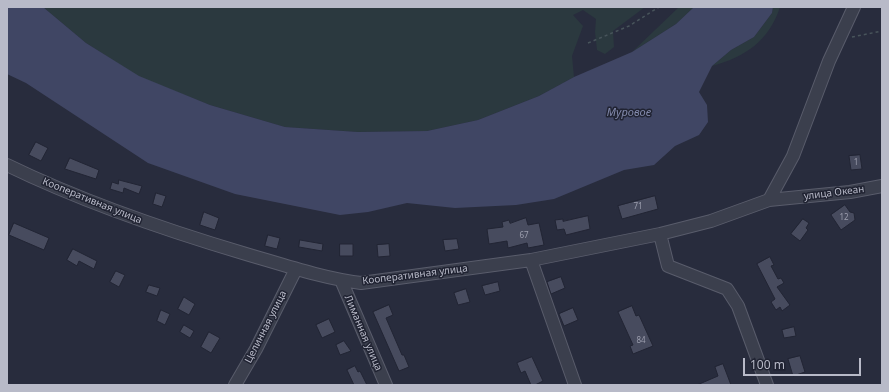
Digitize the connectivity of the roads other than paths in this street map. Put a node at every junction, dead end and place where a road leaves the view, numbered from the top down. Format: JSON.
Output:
{"nodes":[{"id":1,"x":854,"y":7,"type":"edge"},
{"id":2,"x":7,"y":165,"type":"edge"},
{"id":3,"x":882,"y":186,"type":"edge"},
{"id":4,"x":786,"y":198,"type":"joint"},
{"id":5,"x":769,"y":200,"type":"junction"},
{"id":6,"x":660,"y":234,"type":"junction"},
{"id":7,"x":531,"y":260,"type":"junction"},
{"id":8,"x":296,"y":269,"type":"junction"},
{"id":9,"x":341,"y":280,"type":"junction"},
{"id":10,"x":235,"y":385,"type":"edge"},
{"id":11,"x":386,"y":385,"type":"edge"},
{"id":12,"x":575,"y":385,"type":"edge"},
{"id":13,"x":767,"y":385,"type":"edge"}],
"edges":[{"from":1,"to":5,"type":"street"},
{"from":2,"to":8,"type":"street","name":"Кооперативная улица"},
{"from":3,"to":4,"type":"street","name":"улица Океан"},
{"from":4,"to":5,"type":"street","name":"Кооперативная улица"},
{"from":5,"to":6,"type":"street","name":"Кооперативная улица"},
{"from":6,"to":7,"type":"street","name":"Кооперативная улица"},
{"from":6,"to":13,"type":"street"},
{"from":7,"to":9,"type":"street","name":"Кооперативная улица"},
{"from":7,"to":12,"type":"street"},
{"from":8,"to":9,"type":"street","name":"Кооперативная улица"},
{"from":8,"to":10,"type":"street","name":"Целинная улица"},
{"from":9,"to":11,"type":"street","name":"Лиманная улица"}]}
